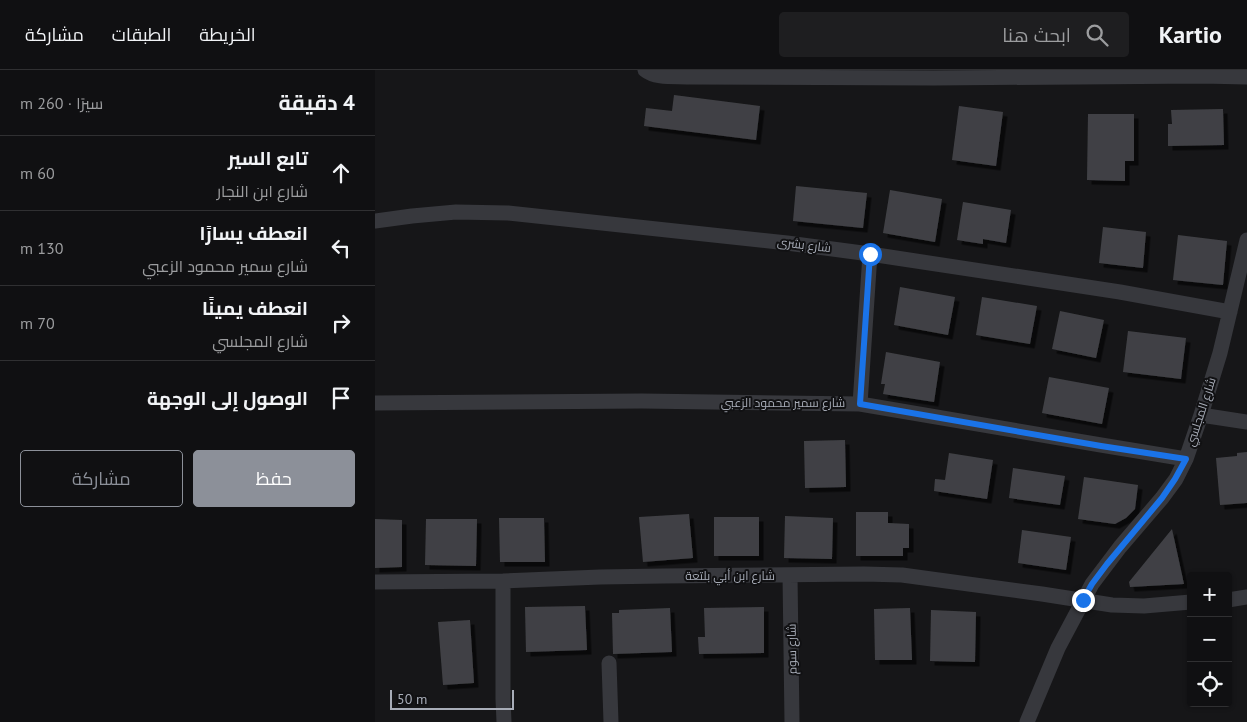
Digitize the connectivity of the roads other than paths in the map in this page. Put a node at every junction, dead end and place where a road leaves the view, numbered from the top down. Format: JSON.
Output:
{"nodes":[{"id":1,"x":645,"y":70,"type":"edge"},
{"id":2,"x":1247,"y":77,"type":"edge"},
{"id":3,"x":375,"y":221,"type":"edge"},
{"id":4,"x":1247,"y":240,"type":"edge"},
{"id":5,"x":870,"y":254,"type":"junction"},
{"id":6,"x":1230,"y":312,"type":"junction"},
{"id":7,"x":375,"y":403,"type":"edge"},
{"id":8,"x":860,"y":404,"type":"junction"},
{"id":9,"x":1201,"y":415,"type":"junction"},
{"id":10,"x":1247,"y":422,"type":"edge"},
{"id":11,"x":1186,"y":459,"type":"junction"},
{"id":12,"x":791,"y":575,"type":"junction"},
{"id":13,"x":375,"y":582,"type":"edge"},
{"id":14,"x":503,"y":582,"type":"junction"},
{"id":15,"x":1247,"y":597,"type":"edge"},
{"id":16,"x":1232,"y":599,"type":"edge"},
{"id":17,"x":1083,"y":600,"type":"junction"},
{"id":18,"x":1187,"y":602,"type":"edge"},
{"id":19,"x":609,"y":663,"type":"dead end"},
{"id":20,"x":504,"y":722,"type":"edge"},
{"id":21,"x":611,"y":722,"type":"edge"},
{"id":22,"x":792,"y":722,"type":"edge"},
{"id":23,"x":1027,"y":722,"type":"edge"}],
"edges":[{"from":1,"to":2,"type":"street"},
{"from":3,"to":5,"type":"street","name":"شارع بشرى"},
{"from":4,"to":6,"type":"street","name":"شارع المجلسي"},
{"from":5,"to":6,"type":"street","name":"شارع بشرى"},
{"from":5,"to":8,"type":"street"},
{"from":6,"to":9,"type":"street","name":"شارع المجلسي"},
{"from":7,"to":8,"type":"street","name":"شارع سمير محمود الزعبي"},
{"from":8,"to":11,"type":"street","name":"شارع سمير محمود الزعبي"},
{"from":9,"to":10,"type":"street"},
{"from":9,"to":11,"type":"street","name":"شارع المجلسي"},
{"from":11,"to":17,"type":"street","name":"شارع المجلسي"},
{"from":12,"to":14,"type":"street","name":"شارع ابن أبي بلتعة"},
{"from":12,"to":17,"type":"street","name":"شارع ابن أبي بلتعة"},
{"from":12,"to":22,"type":"street","name":"شارع سوم"},
{"from":13,"to":14,"type":"street","name":"شارع ابن أبي بلتعة"},
{"from":14,"to":20,"type":"street"},
{"from":15,"to":16,"type":"street"},
{"from":17,"to":18,"type":"street","name":"شارع ابن أبي بلتعة"},
{"from":17,"to":23,"type":"street","name":"شارع المجلسي"},
{"from":19,"to":21,"type":"street"}]}
